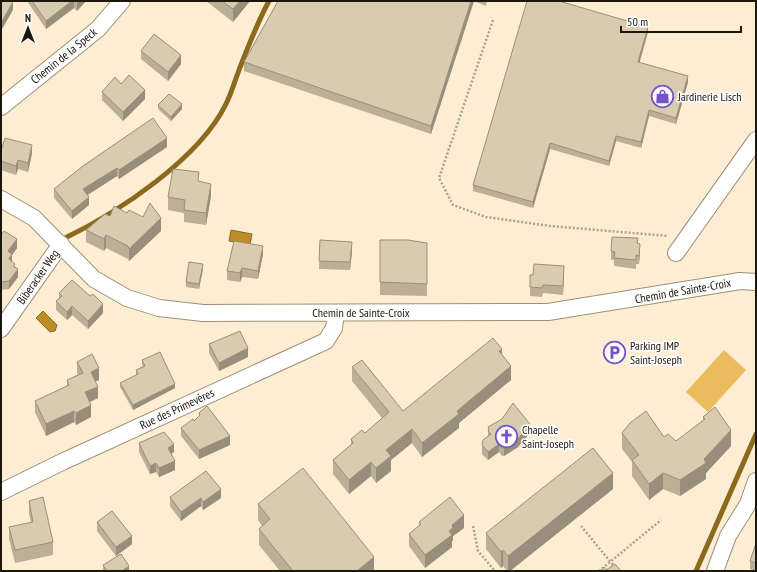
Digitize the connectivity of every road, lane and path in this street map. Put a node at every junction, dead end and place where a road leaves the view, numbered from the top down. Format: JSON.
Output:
{"nodes":[{"id":1,"x":122,"y":1,"type":"edge"},
{"id":2,"x":493,"y":20,"type":"dead end"},
{"id":3,"x":1,"y":107,"type":"edge"},
{"id":4,"x":756,"y":140,"type":"edge"},
{"id":5,"x":1,"y":199,"type":"edge"},
{"id":6,"x":687,"y":238,"type":"junction"},
{"id":7,"x":61,"y":244,"type":"junction"},
{"id":8,"x":676,"y":253,"type":"dead end"},
{"id":9,"x":756,"y":282,"type":"edge"},
{"id":10,"x":336,"y":313,"type":"junction"},
{"id":11,"x":1,"y":329,"type":"edge"},
{"id":12,"x":756,"y":481,"type":"edge"},
{"id":13,"x":1,"y":492,"type":"edge"},
{"id":14,"x":661,"y":520,"type":"dead end"},
{"id":15,"x":473,"y":526,"type":"dead end"},
{"id":16,"x":581,"y":526,"type":"dead end"},
{"id":17,"x":610,"y":562,"type":"junction"},
{"id":18,"x":495,"y":571,"type":"edge"},
{"id":19,"x":599,"y":571,"type":"edge"},
{"id":20,"x":618,"y":571,"type":"edge"},
{"id":21,"x":715,"y":571,"type":"edge"}],
"edges":[{"from":1,"to":3,"type":"street","name":"Chemin de la Speck"},
{"from":2,"to":6,"type":"path"},
{"from":4,"to":6,"type":"street"},
{"from":5,"to":7,"type":"street","name":"Chemin de Sainte-Croix"},
{"from":6,"to":8,"type":"street"},
{"from":7,"to":10,"type":"street","name":"Chemin de Sainte-Croix"},
{"from":7,"to":11,"type":"street","name":"Biberacker Weg"},
{"from":9,"to":10,"type":"street","name":"Chemin de Sainte-Croix"},
{"from":10,"to":13,"type":"street","name":"Rue des Primevères"},
{"from":12,"to":21,"type":"street"},
{"from":14,"to":17,"type":"path"},
{"from":15,"to":18,"type":"path"},
{"from":16,"to":17,"type":"path"},
{"from":17,"to":19,"type":"path"},
{"from":17,"to":20,"type":"path"}]}
